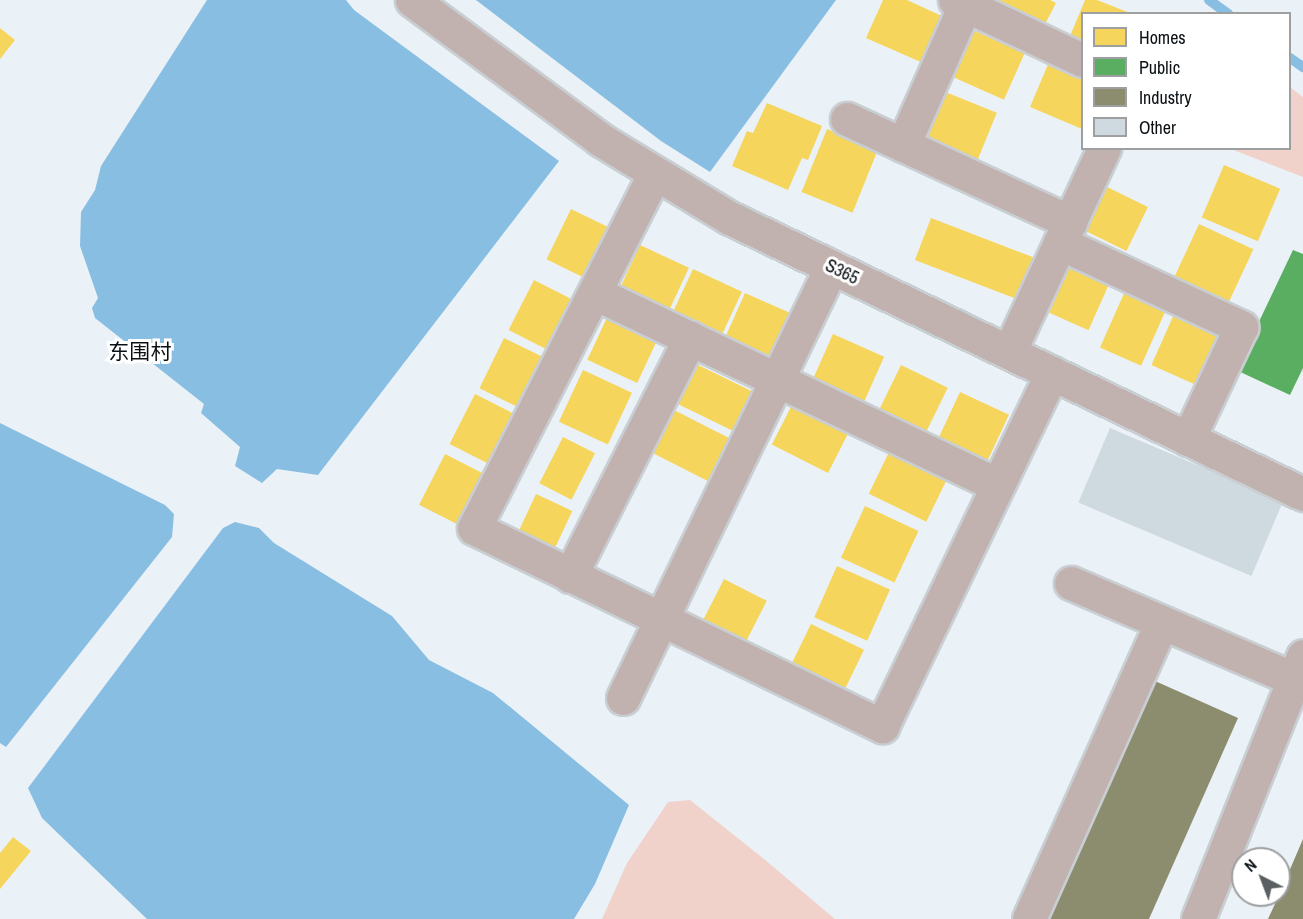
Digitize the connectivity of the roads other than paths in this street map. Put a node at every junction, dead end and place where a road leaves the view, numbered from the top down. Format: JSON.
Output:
{"nodes":[{"id":1,"x":412,"y":0,"type":"edge"},
{"id":2,"x":960,"y":2,"type":"edge"},
{"id":3,"x":1081,"y":59,"type":"edge"},
{"id":4,"x":848,"y":119,"type":"dead end"},
{"id":5,"x":903,"y":145,"type":"junction"},
{"id":6,"x":1103,"y":150,"type":"edge"},
{"id":7,"x":654,"y":175,"type":"junction"},
{"id":8,"x":1065,"y":233,"type":"junction"},
{"id":9,"x":831,"y":267,"type":"junction"},
{"id":10,"x":595,"y":293,"type":"junction"},
{"id":11,"x":690,"y":338,"type":"junction"},
{"id":12,"x":1009,"y":352,"type":"junction"},
{"id":13,"x":1052,"y":373,"type":"junction"},
{"id":14,"x":776,"y":380,"type":"junction"},
{"id":15,"x":1188,"y":439,"type":"junction"},
{"id":16,"x":998,"y":485,"type":"junction"},
{"id":17,"x":1303,"y":494,"type":"edge"},
{"id":18,"x":570,"y":576,"type":"junction"},
{"id":19,"x":1071,"y":583,"type":"dead end"},
{"id":20,"x":661,"y":621,"type":"junction"},
{"id":21,"x":1162,"y":622,"type":"junction"},
{"id":22,"x":1300,"y":673,"type":"edge"},
{"id":23,"x":623,"y":698,"type":"dead end"},
{"id":24,"x":1029,"y":919,"type":"edge"},
{"id":25,"x":1198,"y":919,"type":"edge"}],
"edges":[{"from":1,"to":7,"type":"street","name":"S365"},
{"from":2,"to":3,"type":"street"},
{"from":2,"to":5,"type":"street"},
{"from":4,"to":5,"type":"street"},
{"from":5,"to":8,"type":"street"},
{"from":6,"to":8,"type":"street"},
{"from":7,"to":9,"type":"street","name":"S365"},
{"from":7,"to":10,"type":"street"},
{"from":8,"to":12,"type":"street"},
{"from":8,"to":15,"type":"street"},
{"from":9,"to":12,"type":"street","name":"S365"},
{"from":9,"to":14,"type":"street"},
{"from":10,"to":11,"type":"street"},
{"from":10,"to":18,"type":"street"},
{"from":11,"to":14,"type":"street"},
{"from":11,"to":18,"type":"street"},
{"from":12,"to":13,"type":"street","name":"S365"},
{"from":13,"to":15,"type":"street","name":"S365"},
{"from":13,"to":16,"type":"street"},
{"from":14,"to":16,"type":"street"},
{"from":14,"to":20,"type":"street"},
{"from":15,"to":17,"type":"street","name":"S365"},
{"from":16,"to":20,"type":"street"},
{"from":18,"to":20,"type":"street"},
{"from":19,"to":21,"type":"street"},
{"from":20,"to":23,"type":"street"},
{"from":21,"to":22,"type":"street"},
{"from":21,"to":24,"type":"street"},
{"from":22,"to":25,"type":"street"}]}
